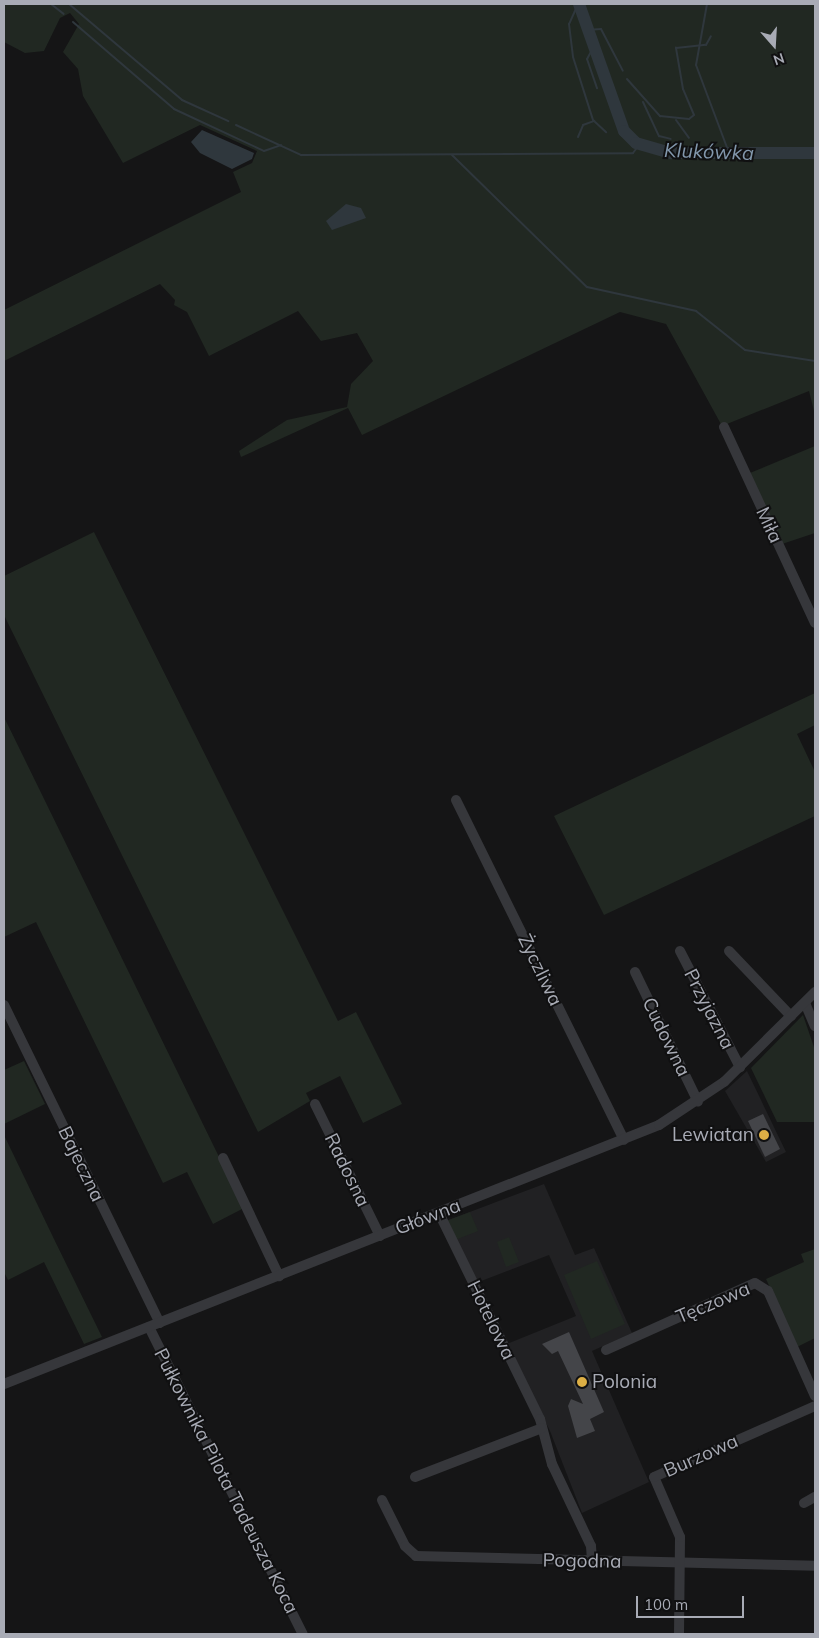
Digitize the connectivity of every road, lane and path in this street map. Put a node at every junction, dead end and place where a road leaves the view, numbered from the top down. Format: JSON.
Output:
{"nodes":[{"id":1,"x":724,"y":427,"type":"dead end"},
{"id":2,"x":815,"y":622,"type":"edge"},
{"id":3,"x":456,"y":800,"type":"dead end"},
{"id":4,"x":680,"y":951,"type":"dead end"},
{"id":5,"x":729,"y":951,"type":"dead end"},
{"id":6,"x":635,"y":972,"type":"dead end"},
{"id":7,"x":815,"y":992,"type":"edge"},
{"id":8,"x":804,"y":1003,"type":"junction"},
{"id":9,"x":4,"y":1005,"type":"edge"},
{"id":10,"x":791,"y":1016,"type":"junction"},
{"id":11,"x":815,"y":1026,"type":"edge"},
{"id":12,"x":740,"y":1067,"type":"junction"},
{"id":13,"x":698,"y":1102,"type":"junction"},
{"id":14,"x":314,"y":1104,"type":"dead end"},
{"id":15,"x":624,"y":1140,"type":"junction"},
{"id":16,"x":223,"y":1158,"type":"dead end"},
{"id":17,"x":439,"y":1213,"type":"junction"},
{"id":18,"x":380,"y":1236,"type":"junction"},
{"id":19,"x":279,"y":1276,"type":"junction"},
{"id":20,"x":160,"y":1323,"type":"junction"},
{"id":21,"x":149,"y":1327,"type":"junction"},
{"id":22,"x":606,"y":1350,"type":"dead end"},
{"id":23,"x":4,"y":1384,"type":"edge"},
{"id":24,"x":815,"y":1396,"type":"edge"},
{"id":25,"x":815,"y":1406,"type":"edge"},
{"id":26,"x":542,"y":1428,"type":"junction"},
{"id":27,"x":415,"y":1477,"type":"dead end"},
{"id":28,"x":815,"y":1497,"type":"edge"},
{"id":29,"x":382,"y":1500,"type":"dead end"},
{"id":30,"x":804,"y":1503,"type":"dead end"},
{"id":31,"x":592,"y":1561,"type":"junction"},
{"id":32,"x":680,"y":1564,"type":"junction"},
{"id":33,"x":815,"y":1566,"type":"edge"},
{"id":34,"x":304,"y":1634,"type":"edge"},
{"id":35,"x":680,"y":1634,"type":"edge"}],
"edges":[{"from":1,"to":2,"type":"street","name":"Miła"},
{"from":3,"to":15,"type":"street","name":"Życzliwa"},
{"from":4,"to":12,"type":"street","name":"Przyjazna"},
{"from":5,"to":10,"type":"street"},
{"from":6,"to":13,"type":"street","name":"Cudowna"},
{"from":7,"to":8,"type":"street","name":"Główna"},
{"from":8,"to":10,"type":"street","name":"Główna"},
{"from":8,"to":11,"type":"street"},
{"from":9,"to":20,"type":"street","name":"Bajeczna"},
{"from":10,"to":12,"type":"street","name":"Główna"},
{"from":12,"to":13,"type":"street","name":"Główna"},
{"from":13,"to":15,"type":"street","name":"Główna"},
{"from":14,"to":18,"type":"street","name":"Radosna"},
{"from":15,"to":17,"type":"street","name":"Główna"},
{"from":16,"to":19,"type":"street"},
{"from":17,"to":18,"type":"street","name":"Główna"},
{"from":17,"to":26,"type":"street","name":"Hotelowa"},
{"from":18,"to":19,"type":"street","name":"Główna"},
{"from":19,"to":20,"type":"street","name":"Główna"},
{"from":20,"to":21,"type":"street","name":"Główna"},
{"from":21,"to":23,"type":"street","name":"Główna"},
{"from":21,"to":34,"type":"street","name":"Pułkownika Pilota Tadeusza Koca"},
{"from":22,"to":24,"type":"street","name":"Tęczowa"},
{"from":25,"to":32,"type":"street","name":"Burzowa"},
{"from":26,"to":27,"type":"street"},
{"from":26,"to":31,"type":"street","name":"Hotelowa"},
{"from":28,"to":30,"type":"street"},
{"from":29,"to":31,"type":"street","name":"Pogodna"},
{"from":31,"to":32,"type":"street","name":"Pogodna"},
{"from":32,"to":33,"type":"street","name":"Pogodna"},
{"from":32,"to":35,"type":"street","name":"Burzowa"}]}
